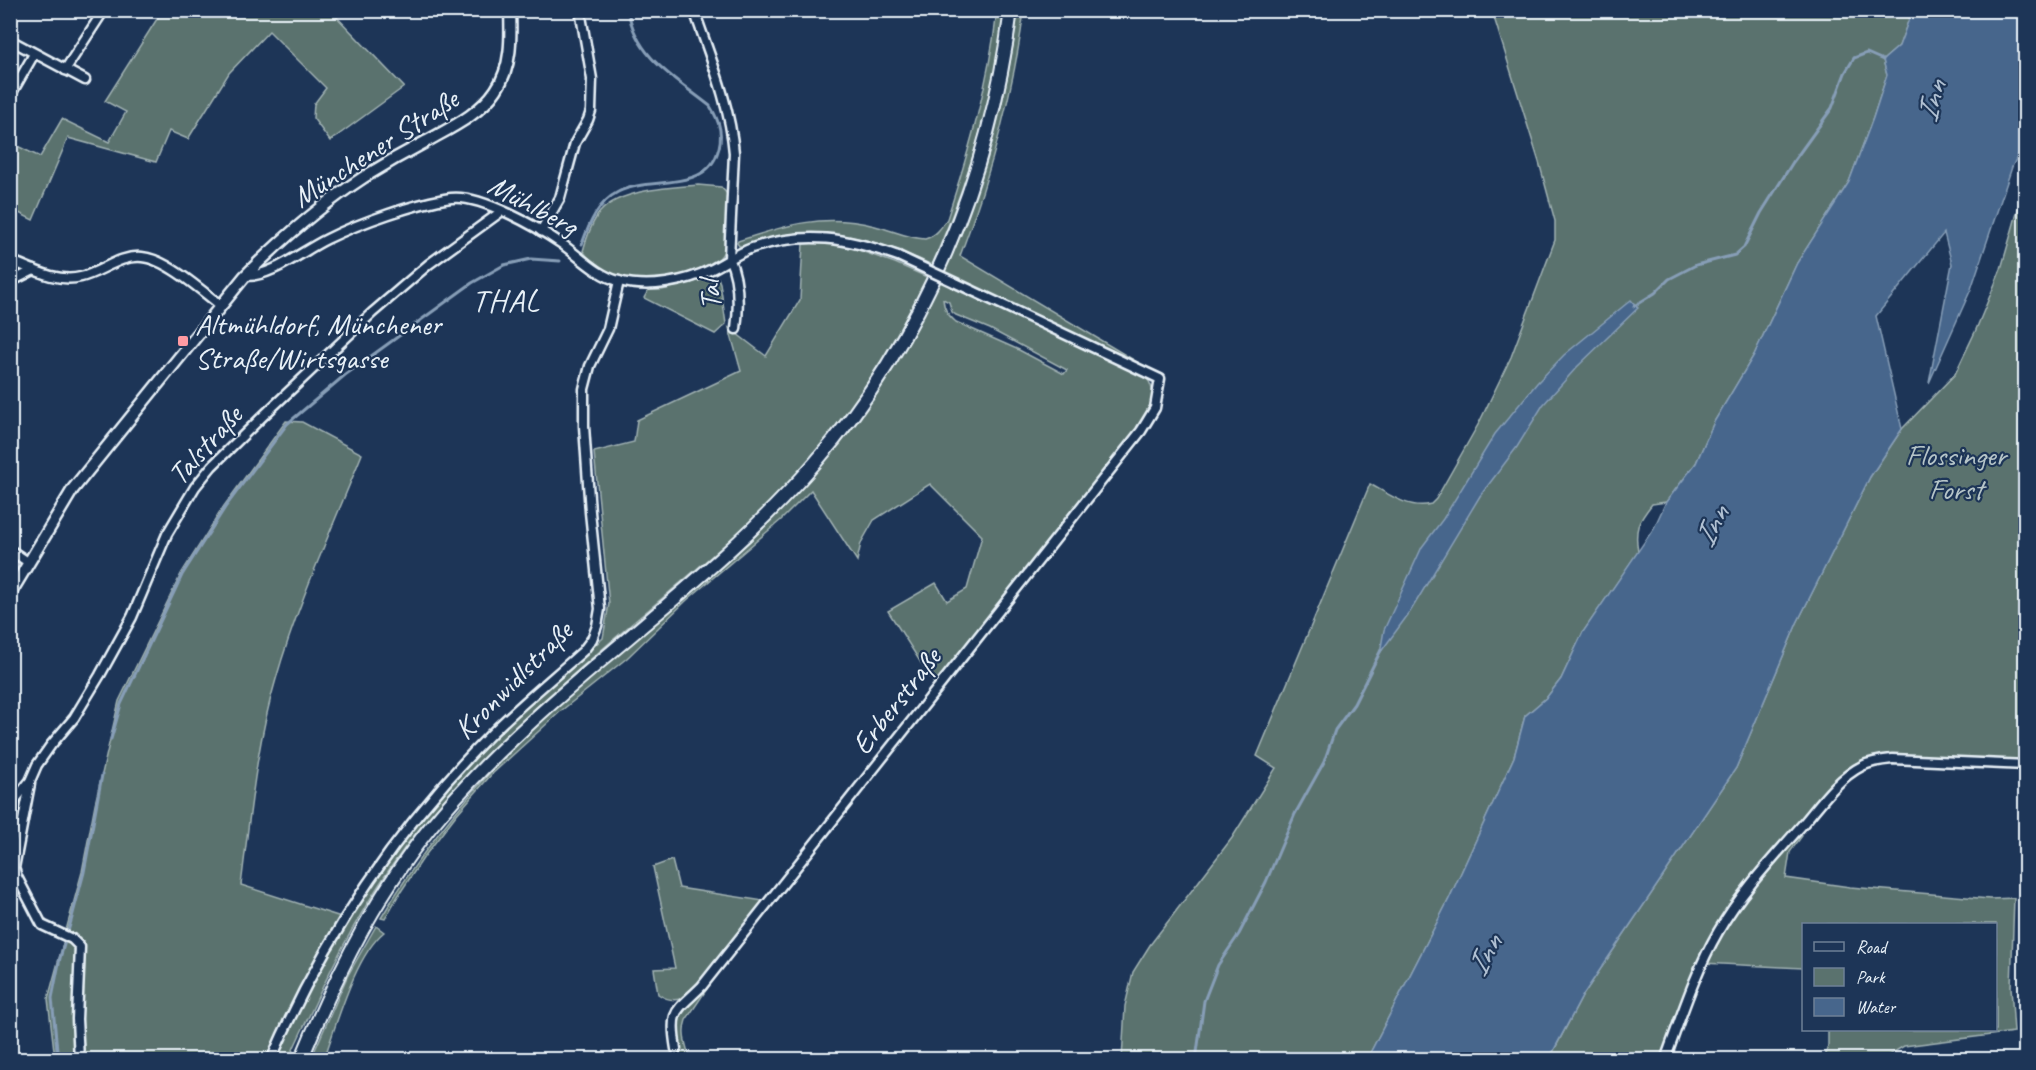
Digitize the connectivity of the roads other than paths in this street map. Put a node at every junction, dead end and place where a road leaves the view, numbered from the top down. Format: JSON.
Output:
{"nodes":[{"id":1,"x":104,"y":10,"type":"edge"},
{"id":2,"x":510,"y":10,"type":"edge"},
{"id":3,"x":580,"y":10,"type":"edge"},
{"id":4,"x":694,"y":10,"type":"edge"},
{"id":5,"x":1011,"y":10,"type":"edge"},
{"id":6,"x":10,"y":40,"type":"edge"},
{"id":7,"x":34,"y":54,"type":"junction"},
{"id":8,"x":65,"y":70,"type":"junction"},
{"id":9,"x":86,"y":80,"type":"dead end"},
{"id":10,"x":10,"y":96,"type":"edge"},
{"id":11,"x":502,"y":211,"type":"junction"},
{"id":12,"x":541,"y":231,"type":"junction"},
{"id":13,"x":729,"y":258,"type":"junction"},
{"id":14,"x":10,"y":260,"type":"edge"},
{"id":15,"x":34,"y":270,"type":"junction"},
{"id":16,"x":245,"y":276,"type":"junction"},
{"id":17,"x":619,"y":281,"type":"junction"},
{"id":18,"x":10,"y":282,"type":"edge"},
{"id":19,"x":220,"y":305,"type":"junction"},
{"id":20,"x":736,"y":329,"type":"dead end"},
{"id":21,"x":1160,"y":379,"type":"joint"},
{"id":22,"x":10,"y":550,"type":"edge"},
{"id":23,"x":28,"y":562,"type":"junction"},
{"id":24,"x":10,"y":594,"type":"edge"},
{"id":25,"x":2025,"y":765,"type":"edge"},
{"id":26,"x":30,"y":780,"type":"junction"},
{"id":27,"x":10,"y":806,"type":"edge"},
{"id":28,"x":676,"y":1049,"type":"dead end"},
{"id":29,"x":79,"y":1059,"type":"edge"},
{"id":30,"x":271,"y":1059,"type":"edge"},
{"id":31,"x":301,"y":1059,"type":"edge"},
{"id":32,"x":1665,"y":1059,"type":"edge"}],
"edges":[{"from":1,"to":8,"type":"street"},
{"from":2,"to":16,"type":"street","name":"Münchener Straße"},
{"from":3,"to":12,"type":"street"},
{"from":4,"to":13,"type":"street","name":"Tal"},
{"from":5,"to":31,"type":"main road"},
{"from":6,"to":7,"type":"street"},
{"from":7,"to":8,"type":"street"},
{"from":7,"to":10,"type":"street"},
{"from":8,"to":9,"type":"street"},
{"from":11,"to":12,"type":"street","name":"Mühlberg"},
{"from":11,"to":16,"type":"street","name":"Mühlberg"},
{"from":11,"to":26,"type":"street","name":"Talstraße"},
{"from":12,"to":17,"type":"street","name":"Mühlberg"},
{"from":13,"to":17,"type":"street","name":"Mühlberg"},
{"from":13,"to":20,"type":"street","name":"Tal"},
{"from":13,"to":21,"type":"street","name":"Mühlberg","bridge":true},
{"from":14,"to":15,"type":"street"},
{"from":15,"to":18,"type":"street"},
{"from":15,"to":19,"type":"street"},
{"from":16,"to":19,"type":"street","name":"Münchener Straße"},
{"from":17,"to":30,"type":"street","name":"Kronwidlstraße"},
{"from":19,"to":23,"type":"street","name":"Münchener Straße"},
{"from":21,"to":28,"type":"street","name":"Erberstraße"},
{"from":22,"to":23,"type":"street"},
{"from":23,"to":24,"type":"street","name":"Münchener Straße"},
{"from":25,"to":32,"type":"street"},
{"from":26,"to":27,"type":"street","name":"Talstraße"},
{"from":26,"to":29,"type":"street","name":"Talstraße"}]}
